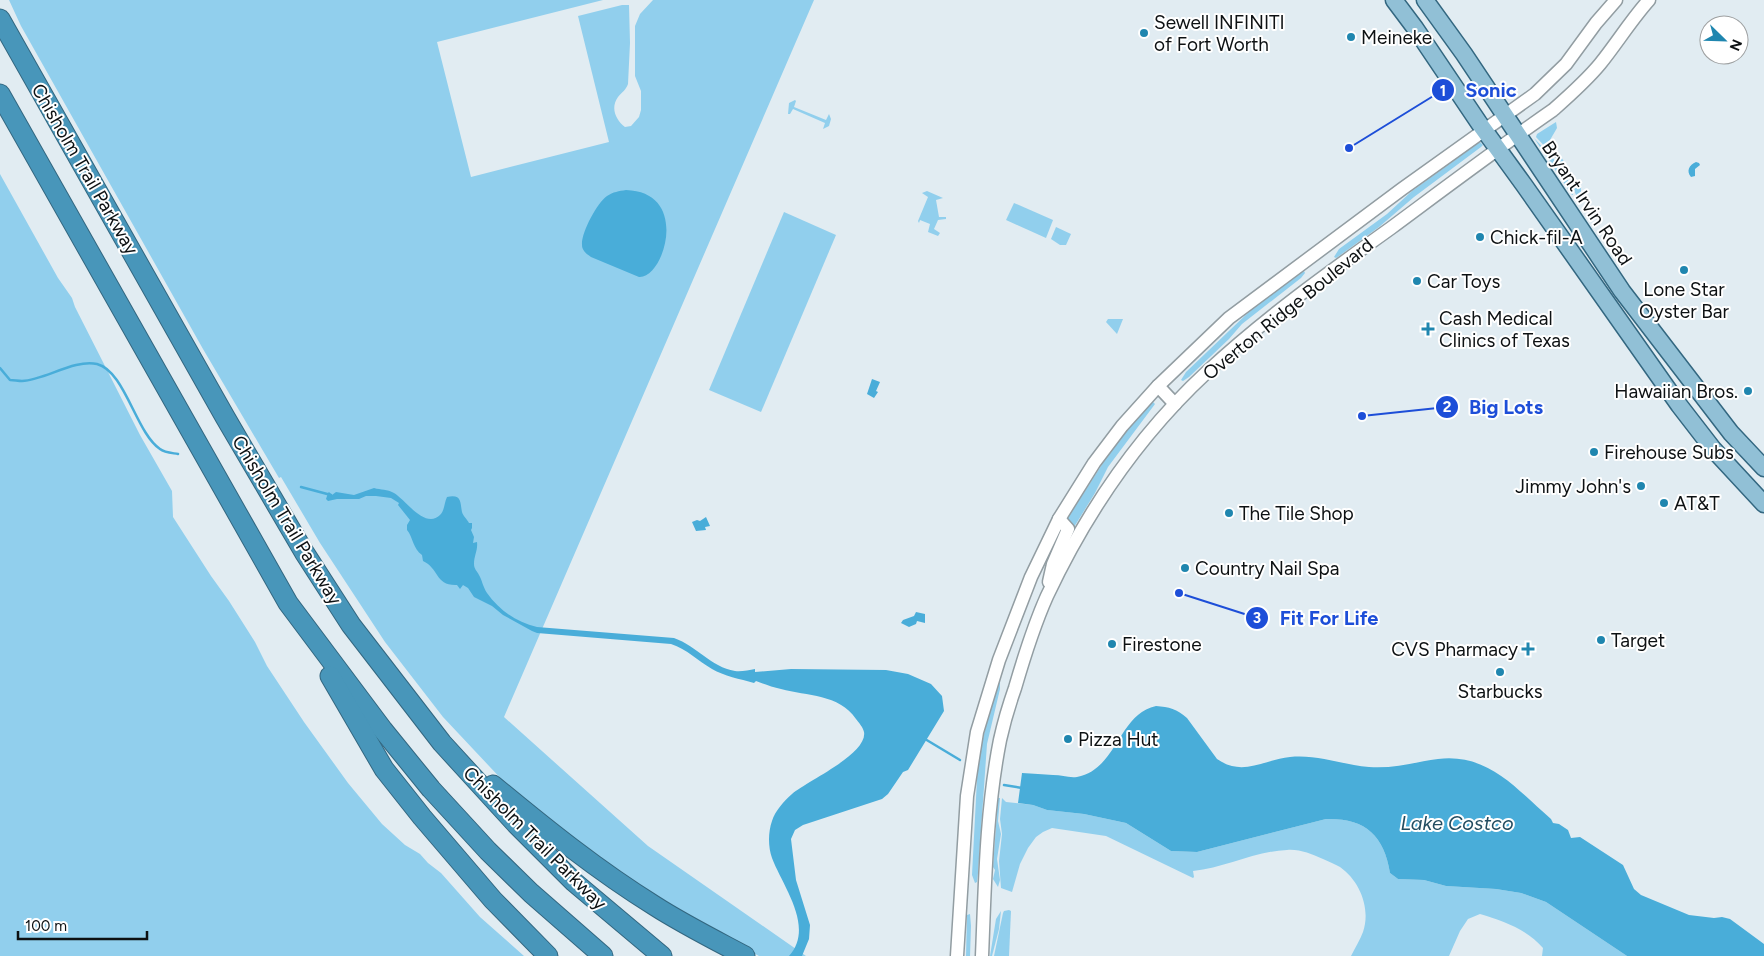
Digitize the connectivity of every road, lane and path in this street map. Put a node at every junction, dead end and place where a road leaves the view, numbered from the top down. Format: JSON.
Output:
{"nodes":[{"id":1,"x":1394,"y":0,"type":"edge"},
{"id":2,"x":1425,"y":0,"type":"edge"},
{"id":3,"x":1616,"y":0,"type":"edge"},
{"id":4,"x":1650,"y":0,"type":"edge"},
{"id":5,"x":0,"y":19,"type":"edge"},
{"id":6,"x":0,"y":94,"type":"edge"},
{"id":7,"x":1504,"y":116,"type":"junction"},
{"id":8,"x":1484,"y":130,"type":"junction"},
{"id":9,"x":1517,"y":135,"type":"junction"},
{"id":10,"x":1498,"y":149,"type":"junction"},
{"id":11,"x":1312,"y":257,"type":"junction"},
{"id":12,"x":1326,"y":275,"type":"junction"},
{"id":13,"x":1158,"y":386,"type":"junction"},
{"id":14,"x":1175,"y":404,"type":"junction"},
{"id":15,"x":1764,"y":468,"type":"edge"},
{"id":16,"x":1764,"y":504,"type":"edge"},
{"id":17,"x":1059,"y":519,"type":"junction"},
{"id":18,"x":1047,"y":597,"type":"junction"},
{"id":19,"x":288,"y":603,"type":"junction"},
{"id":20,"x":442,"y":743,"type":"junction"},
{"id":21,"x":548,"y":956,"type":"edge"},
{"id":22,"x":603,"y":956,"type":"edge"},
{"id":23,"x":662,"y":956,"type":"edge"},
{"id":24,"x":745,"y":956,"type":"edge"},
{"id":25,"x":957,"y":956,"type":"edge"},
{"id":26,"x":982,"y":956,"type":"edge"}],
"edges":[{"from":1,"to":8,"type":"main road"},
{"from":2,"to":7,"type":"main road","name":"Bryant Irvin Road"},
{"from":3,"to":7,"type":"street","name":"Overton Ridge Boulevard"},
{"from":4,"to":9,"type":"street","name":"Overton Ridge Boulevard"},
{"from":5,"to":20,"type":"highway","name":"Chisholm Trail Parkway"},
{"from":6,"to":19,"type":"highway","name":"Chisholm Trail Parkway"},
{"from":7,"to":8,"type":"street","name":"Overton Ridge Boulevard"},
{"from":7,"to":9,"type":"main road","name":"Bryant Irvin Road"},
{"from":8,"to":10,"type":"main road"},
{"from":8,"to":11,"type":"street","name":"Overton Ridge Boulevard"},
{"from":9,"to":10,"type":"street","name":"Overton Ridge Boulevard"},
{"from":9,"to":15,"type":"main road","name":"Bryant Irvin Road"},
{"from":10,"to":12,"type":"street","name":"Overton Ridge Boulevard"},
{"from":10,"to":16,"type":"main road"},
{"from":11,"to":12,"type":"street"},
{"from":11,"to":13,"type":"street","name":"Overton Ridge Boulevard"},
{"from":12,"to":14,"type":"street","name":"Overton Ridge Boulevard"},
{"from":13,"to":14,"type":"street"},
{"from":13,"to":17,"type":"street","name":"Overton Ridge Boulevard"},
{"from":14,"to":18,"type":"street","name":"Overton Ridge Boulevard"},
{"from":17,"to":18,"type":"street"},
{"from":17,"to":25,"type":"street","name":"Overton Ridge Boulevard"},
{"from":18,"to":26,"type":"street","name":"Overton Ridge Boulevard"},
{"from":19,"to":21,"type":"highway"},
{"from":19,"to":22,"type":"highway","name":"Chisholm Trail Parkway"},
{"from":20,"to":23,"type":"highway","name":"Chisholm Trail Parkway"},
{"from":20,"to":24,"type":"highway"}]}
